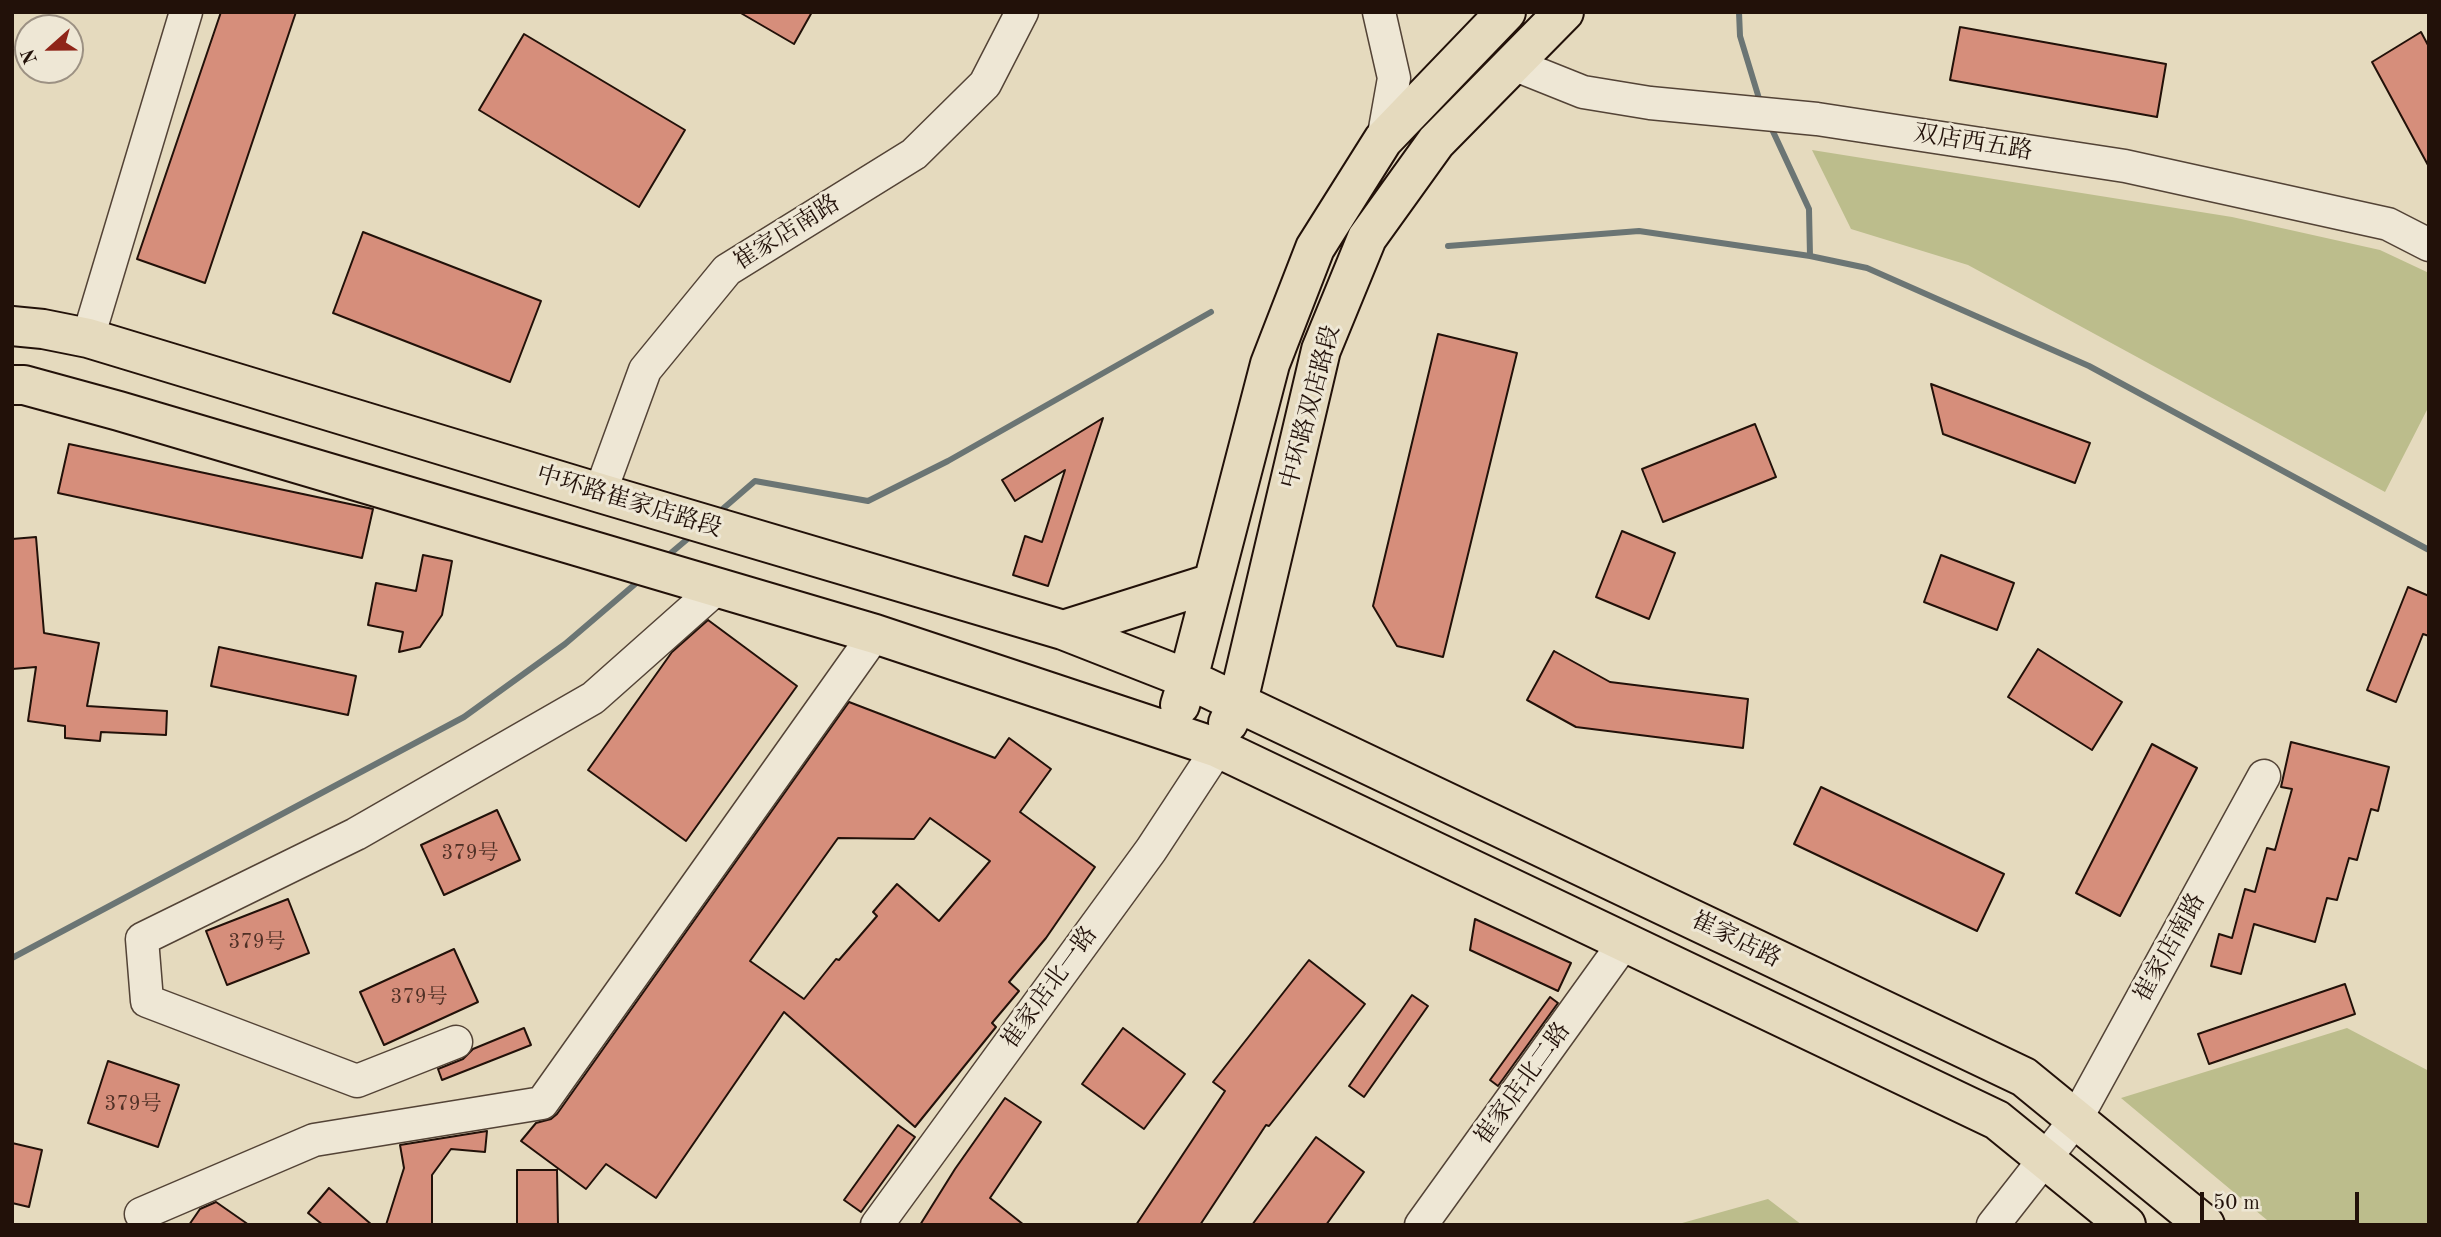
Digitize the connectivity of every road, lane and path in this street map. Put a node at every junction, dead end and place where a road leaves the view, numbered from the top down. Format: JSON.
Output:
{"nodes":[{"id":1,"x":186,"y":12,"type":"edge"},
{"id":2,"x":1022,"y":12,"type":"edge"},
{"id":3,"x":1379,"y":12,"type":"edge"},
{"id":4,"x":1506,"y":12,"type":"edge"},
{"id":5,"x":1564,"y":12,"type":"edge"},
{"id":6,"x":1513,"y":64,"type":"junction"},
{"id":7,"x":1382,"y":140,"type":"junction"},
{"id":8,"x":2429,"y":245,"type":"edge"},
{"id":9,"x":12,"y":326,"type":"edge"},
{"id":10,"x":88,"y":338,"type":"junction"},
{"id":11,"x":12,"y":385,"type":"edge"},
{"id":12,"x":600,"y":493,"type":"junction"},
{"id":13,"x":1212,"y":583,"type":"junction"},
{"id":14,"x":710,"y":584,"type":"junction"},
{"id":15,"x":1063,"y":630,"type":"junction"},
{"id":16,"x":875,"y":634,"type":"junction"},
{"id":17,"x":1188,"y":679,"type":"junction"},
{"id":18,"x":1238,"y":702,"type":"junction"},
{"id":19,"x":1171,"y":731,"type":"junction"},
{"id":20,"x":1218,"y":748,"type":"junction"},
{"id":21,"x":2264,"y":776,"type":"dead end"},
{"id":22,"x":1625,"y":943,"type":"junction"},
{"id":23,"x":456,"y":1042,"type":"dead end"},
{"id":24,"x":2076,"y":1119,"type":"junction"},
{"id":25,"x":2046,"y":1160,"type":"junction"},
{"id":26,"x":141,"y":1214,"type":"dead end"},
{"id":27,"x":877,"y":1225,"type":"edge"},
{"id":28,"x":1422,"y":1225,"type":"edge"},
{"id":29,"x":1993,"y":1225,"type":"edge"},
{"id":30,"x":2126,"y":1225,"type":"edge"},
{"id":31,"x":2205,"y":1225,"type":"edge"}],
"edges":[{"from":1,"to":10,"type":"street"},
{"from":2,"to":12,"type":"street","name":"崔家店南路"},
{"from":3,"to":7,"type":"street"},
{"from":4,"to":7,"type":"main road","name":"中环路双店路段"},
{"from":5,"to":6,"type":"main road","name":"中环路双店路段"},
{"from":6,"to":8,"type":"street","name":"双店西五路"},
{"from":6,"to":18,"type":"main road","name":"中环路双店路段"},
{"from":7,"to":13,"type":"main road","name":"中环路双店路段"},
{"from":9,"to":10,"type":"main road","name":"中环路崔家店路段"},
{"from":10,"to":12,"type":"main road","name":"中环路崔家店路段"},
{"from":11,"to":14,"type":"main road"},
{"from":12,"to":15,"type":"main road","name":"中环路崔家店路段"},
{"from":13,"to":15,"type":"main road"},
{"from":13,"to":17,"type":"main road","name":"中环路双店路段"},
{"from":14,"to":16,"type":"main road"},
{"from":14,"to":23,"type":"street"},
{"from":15,"to":17,"type":"main road","name":"中环路崔家店路段"},
{"from":16,"to":19,"type":"main road"},
{"from":16,"to":26,"type":"street"},
{"from":17,"to":18,"type":"main road","name":"中环路崔家店路段"},
{"from":17,"to":19,"type":"main road","name":"中环路双店路段"},
{"from":18,"to":20,"type":"main road","name":"中环路双店路段"},
{"from":18,"to":24,"type":"main road","name":"崔家店路"},
{"from":19,"to":20,"type":"main road"},
{"from":20,"to":22,"type":"main road","name":"崔家店路"},
{"from":20,"to":27,"type":"street","name":"崔家店北一路"},
{"from":21,"to":24,"type":"street","name":"崔家店南路"},
{"from":22,"to":25,"type":"main road","name":"崔家店路"},
{"from":22,"to":28,"type":"street","name":"崔家店北二路"},
{"from":24,"to":25,"type":"street","name":"崔家店南路"},
{"from":24,"to":31,"type":"main road","name":"崔家店路"},
{"from":25,"to":29,"type":"street","name":"崔家店南路"},
{"from":25,"to":30,"type":"main road","name":"崔家店路"}]}
